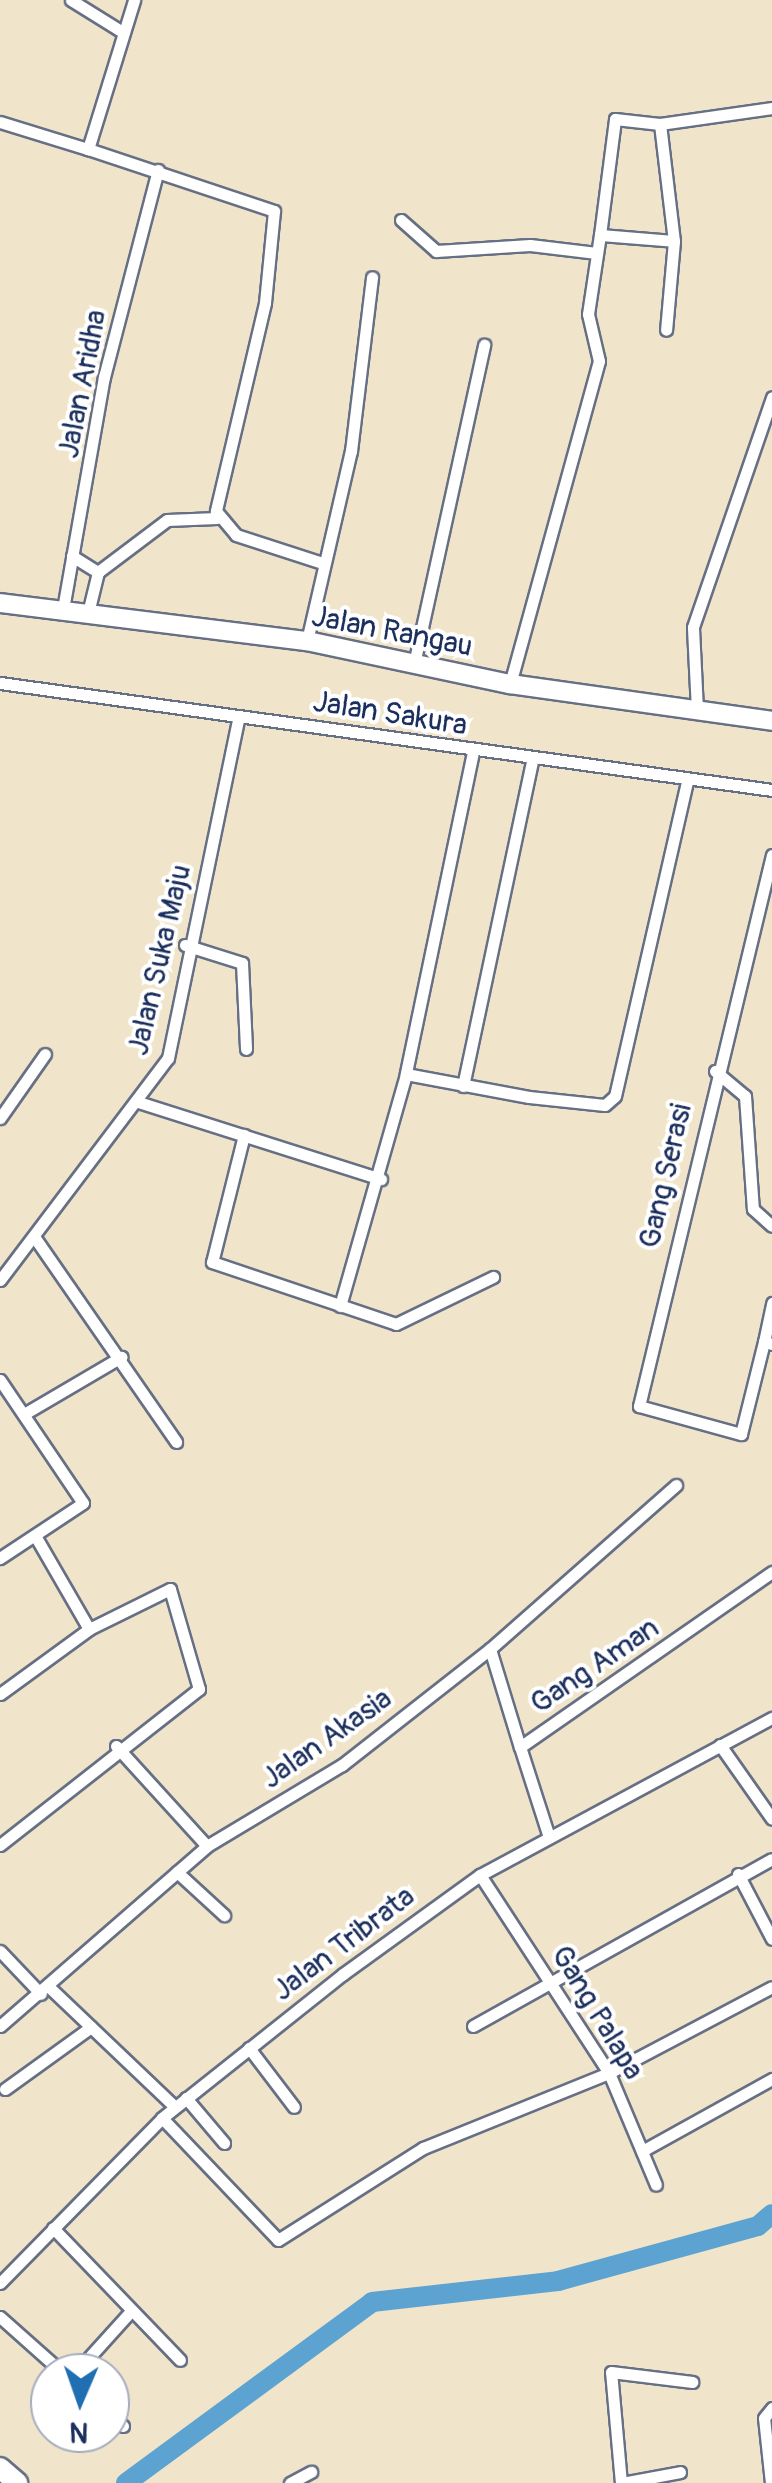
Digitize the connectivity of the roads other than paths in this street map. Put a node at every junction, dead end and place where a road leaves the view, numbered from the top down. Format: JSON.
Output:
{"nodes":[{"id":1,"x":70,"y":0,"type":"edge"},
{"id":2,"x":134,"y":0,"type":"edge"},
{"id":3,"x":124,"y":33,"type":"junction"},
{"id":4,"x":772,"y":108,"type":"edge"},
{"id":5,"x":0,"y":122,"type":"edge"},
{"id":6,"x":660,"y":124,"type":"junction"},
{"id":7,"x":88,"y":149,"type":"junction"},
{"id":8,"x":158,"y":170,"type":"junction"},
{"id":9,"x":401,"y":220,"type":"dead end"},
{"id":10,"x":600,"y":235,"type":"junction"},
{"id":11,"x":674,"y":240,"type":"junction"},
{"id":12,"x":597,"y":254,"type":"junction"},
{"id":13,"x":372,"y":277,"type":"dead end"},
{"id":14,"x":666,"y":330,"type":"dead end"},
{"id":15,"x":484,"y":345,"type":"dead end"},
{"id":16,"x":772,"y":397,"type":"edge"},
{"id":17,"x":217,"y":518,"type":"junction"},
{"id":18,"x":72,"y":556,"type":"junction"},
{"id":19,"x":322,"y":563,"type":"junction"},
{"id":20,"x":98,"y":572,"type":"junction"},
{"id":21,"x":0,"y":603,"type":"edge"},
{"id":22,"x":63,"y":610,"type":"junction"},
{"id":23,"x":88,"y":614,"type":"junction"},
{"id":24,"x":306,"y":642,"type":"junction"},
{"id":25,"x":414,"y":664,"type":"junction"},
{"id":26,"x":0,"y":683,"type":"edge"},
{"id":27,"x":510,"y":684,"type":"junction"},
{"id":28,"x":697,"y":710,"type":"junction"},
{"id":29,"x":238,"y":719,"type":"junction"},
{"id":30,"x":772,"y":722,"type":"edge"},
{"id":31,"x":473,"y":752,"type":"junction"},
{"id":32,"x":532,"y":762,"type":"junction"},
{"id":33,"x":687,"y":782,"type":"junction"},
{"id":34,"x":772,"y":790,"type":"edge"},
{"id":35,"x":772,"y":855,"type":"edge"},
{"id":36,"x":185,"y":945,"type":"junction"},
{"id":37,"x":246,"y":1049,"type":"dead end"},
{"id":38,"x":44,"y":1054,"type":"dead end"},
{"id":39,"x":715,"y":1072,"type":"junction"},
{"id":40,"x":406,"y":1074,"type":"junction"},
{"id":41,"x":463,"y":1086,"type":"junction"},
{"id":42,"x":138,"y":1102,"type":"junction"},
{"id":43,"x":0,"y":1118,"type":"edge"},
{"id":44,"x":244,"y":1135,"type":"junction"},
{"id":45,"x":381,"y":1179,"type":"junction"},
{"id":46,"x":772,"y":1226,"type":"edge"},
{"id":47,"x":34,"y":1238,"type":"junction"},
{"id":48,"x":494,"y":1277,"type":"dead end"},
{"id":49,"x":0,"y":1280,"type":"edge"},
{"id":50,"x":772,"y":1303,"type":"edge"},
{"id":51,"x":340,"y":1306,"type":"junction"},
{"id":52,"x":768,"y":1343,"type":"edge"},
{"id":53,"x":121,"y":1357,"type":"junction"},
{"id":54,"x":0,"y":1380,"type":"edge"},
{"id":55,"x":24,"y":1414,"type":"junction"},
{"id":56,"x":176,"y":1442,"type":"dead end"},
{"id":57,"x":676,"y":1485,"type":"dead end"},
{"id":58,"x":37,"y":1538,"type":"junction"},
{"id":59,"x":0,"y":1558,"type":"edge"},
{"id":60,"x":772,"y":1572,"type":"edge"},
{"id":61,"x":88,"y":1629,"type":"junction"},
{"id":62,"x":490,"y":1649,"type":"junction"},
{"id":63,"x":0,"y":1694,"type":"edge"},
{"id":64,"x":772,"y":1718,"type":"edge"},
{"id":65,"x":720,"y":1744,"type":"junction"},
{"id":66,"x":116,"y":1746,"type":"junction"},
{"id":67,"x":520,"y":1748,"type":"junction"},
{"id":68,"x":772,"y":1819,"type":"edge"},
{"id":69,"x":548,"y":1834,"type":"junction"},
{"id":70,"x":0,"y":1844,"type":"edge"},
{"id":71,"x":208,"y":1846,"type":"junction"},
{"id":72,"x":772,"y":1860,"type":"edge"},
{"id":73,"x":176,"y":1872,"type":"junction"},
{"id":74,"x":738,"y":1874,"type":"junction"},
{"id":75,"x":480,"y":1875,"type":"junction"},
{"id":76,"x":224,"y":1915,"type":"dead end"},
{"id":77,"x":772,"y":1940,"type":"edge"},
{"id":78,"x":0,"y":1950,"type":"edge"},
{"id":79,"x":548,"y":1977,"type":"junction"},
{"id":80,"x":772,"y":1987,"type":"edge"},
{"id":81,"x":45,"y":1990,"type":"junction"},
{"id":82,"x":0,"y":2026,"type":"edge"},
{"id":83,"x":473,"y":2026,"type":"dead end"},
{"id":84,"x":91,"y":2027,"type":"junction"},
{"id":85,"x":249,"y":2048,"type":"junction"},
{"id":86,"x":609,"y":2073,"type":"junction"},
{"id":87,"x":772,"y":2078,"type":"edge"},
{"id":88,"x":5,"y":2089,"type":"dead end"},
{"id":89,"x":186,"y":2098,"type":"junction"},
{"id":90,"x":175,"y":2106,"type":"junction"},
{"id":91,"x":294,"y":2107,"type":"dead end"},
{"id":92,"x":162,"y":2118,"type":"junction"},
{"id":93,"x":224,"y":2143,"type":"dead end"},
{"id":94,"x":642,"y":2151,"type":"junction"},
{"id":95,"x":656,"y":2184,"type":"dead end"},
{"id":96,"x":54,"y":2228,"type":"junction"},
{"id":97,"x":0,"y":2283,"type":"edge"},
{"id":98,"x":131,"y":2311,"type":"junction"},
{"id":99,"x":0,"y":2318,"type":"edge"},
{"id":100,"x":40,"y":2353,"type":"edge"},
{"id":101,"x":92,"y":2353,"type":"edge"},
{"id":102,"x":180,"y":2360,"type":"dead end"},
{"id":103,"x":692,"y":2382,"type":"dead end"},
{"id":104,"x":772,"y":2408,"type":"edge"},
{"id":105,"x":0,"y":2468,"type":"edge"},
{"id":106,"x":311,"y":2472,"type":"dead end"},
{"id":107,"x":680,"y":2472,"type":"dead end"},
{"id":108,"x":16,"y":2483,"type":"edge"},
{"id":109,"x":290,"y":2483,"type":"edge"},
{"id":110,"x":622,"y":2483,"type":"edge"},
{"id":111,"x":771,"y":2483,"type":"edge"}],
"edges":[{"from":1,"to":3,"type":"street"},
{"from":2,"to":3,"type":"street"},
{"from":3,"to":7,"type":"street"},
{"from":4,"to":6,"type":"street"},
{"from":5,"to":7,"type":"street"},
{"from":6,"to":10,"type":"street"},
{"from":6,"to":11,"type":"street"},
{"from":7,"to":8,"type":"street"},
{"from":8,"to":17,"type":"street"},
{"from":8,"to":18,"type":"street","name":"Jalan Aridha"},
{"from":9,"to":12,"type":"street"},
{"from":10,"to":11,"type":"street"},
{"from":10,"to":12,"type":"street"},
{"from":11,"to":14,"type":"street"},
{"from":12,"to":27,"type":"street"},
{"from":13,"to":19,"type":"street"},
{"from":15,"to":25,"type":"street"},
{"from":16,"to":28,"type":"street"},
{"from":17,"to":19,"type":"street"},
{"from":17,"to":20,"type":"street"},
{"from":18,"to":20,"type":"street"},
{"from":18,"to":22,"type":"street","name":"Jalan Aridha"},
{"from":19,"to":24,"type":"street"},
{"from":20,"to":23,"type":"street"},
{"from":21,"to":22,"type":"main road","name":"Jalan Rangau"},
{"from":22,"to":23,"type":"main road","name":"Jalan Rangau"},
{"from":23,"to":24,"type":"main road","name":"Jalan Rangau"},
{"from":24,"to":25,"type":"main road","name":"Jalan Rangau"},
{"from":25,"to":27,"type":"main road","name":"Jalan Rangau"},
{"from":26,"to":29,"type":"street","name":"Jalan Sakura"},
{"from":27,"to":28,"type":"main road","name":"Jalan Rangau"},
{"from":28,"to":30,"type":"main road","name":"Jalan Rangau"},
{"from":29,"to":31,"type":"street","name":"Jalan Sakura"},
{"from":29,"to":36,"type":"street","name":"Jalan Suka Maju"},
{"from":31,"to":32,"type":"street","name":"Jalan Sakura"},
{"from":31,"to":40,"type":"street"},
{"from":32,"to":33,"type":"street","name":"Jalan Sakura"},
{"from":32,"to":41,"type":"street"},
{"from":33,"to":34,"type":"street","name":"Jalan Sakura"},
{"from":33,"to":41,"type":"street"},
{"from":35,"to":39,"type":"street","name":"Gang Serasi"},
{"from":36,"to":37,"type":"street"},
{"from":36,"to":42,"type":"street","name":"Jalan Suka Maju"},
{"from":38,"to":43,"type":"street"},
{"from":39,"to":46,"type":"street"},
{"from":39,"to":52,"type":"street","name":"Gang Serasi"},
{"from":40,"to":41,"type":"street"},
{"from":40,"to":45,"type":"street"},
{"from":42,"to":44,"type":"street"},
{"from":42,"to":47,"type":"street","name":"Jalan Suka Maju"},
{"from":44,"to":45,"type":"street"},
{"from":44,"to":51,"type":"street"},
{"from":45,"to":51,"type":"street"},
{"from":47,"to":49,"type":"street","name":"Jalan Suka Maju"},
{"from":47,"to":53,"type":"street"},
{"from":48,"to":51,"type":"street"},
{"from":50,"to":52,"type":"street"},
{"from":53,"to":55,"type":"street"},
{"from":53,"to":56,"type":"street"},
{"from":54,"to":55,"type":"street"},
{"from":55,"to":58,"type":"street"},
{"from":57,"to":62,"type":"street","name":"Jalan Akasia"},
{"from":58,"to":59,"type":"street"},
{"from":58,"to":61,"type":"street"},
{"from":60,"to":67,"type":"street","name":"Gang Aman"},
{"from":61,"to":63,"type":"street"},
{"from":61,"to":66,"type":"street"},
{"from":62,"to":67,"type":"street"},
{"from":62,"to":71,"type":"street","name":"Jalan Akasia"},
{"from":64,"to":65,"type":"street","name":"Jalan Tribrata"},
{"from":65,"to":68,"type":"street"},
{"from":65,"to":69,"type":"street","name":"Jalan Tribrata"},
{"from":66,"to":70,"type":"street"},
{"from":66,"to":71,"type":"street"},
{"from":67,"to":69,"type":"street","name":"Gang Aman"},
{"from":69,"to":75,"type":"street","name":"Jalan Tribrata"},
{"from":71,"to":73,"type":"street","name":"Jalan Akasia"},
{"from":72,"to":74,"type":"street"},
{"from":73,"to":76,"type":"street"},
{"from":73,"to":81,"type":"street","name":"Jalan Akasia"},
{"from":74,"to":77,"type":"street"},
{"from":74,"to":79,"type":"street"},
{"from":75,"to":79,"type":"street","name":"Gang Palapa"},
{"from":75,"to":85,"type":"street","name":"Jalan Tribrata"},
{"from":78,"to":81,"type":"street"},
{"from":79,"to":83,"type":"street"},
{"from":79,"to":86,"type":"street","name":"Gang Palapa"},
{"from":80,"to":86,"type":"street"},
{"from":81,"to":82,"type":"street","name":"Jalan Akasia"},
{"from":81,"to":84,"type":"street"},
{"from":84,"to":88,"type":"street"},
{"from":84,"to":90,"type":"street"},
{"from":85,"to":89,"type":"street","name":"Jalan Tribrata"},
{"from":85,"to":91,"type":"street"},
{"from":86,"to":92,"type":"street"},
{"from":86,"to":94,"type":"street","name":"Gang Palapa"},
{"from":87,"to":94,"type":"street"},
{"from":89,"to":90,"type":"street","name":"Jalan Tribrata"},
{"from":89,"to":93,"type":"street"},
{"from":90,"to":92,"type":"street","name":"Jalan Tribrata"},
{"from":92,"to":96,"type":"street","name":"Jalan Tribrata"},
{"from":94,"to":95,"type":"street","name":"Gang Palapa"},
{"from":96,"to":97,"type":"street","name":"Jalan Tribrata"},
{"from":96,"to":98,"type":"street"},
{"from":98,"to":101,"type":"street"},
{"from":98,"to":102,"type":"street"},
{"from":99,"to":100,"type":"street"},
{"from":103,"to":110,"type":"street"},
{"from":104,"to":111,"type":"street"},
{"from":105,"to":108,"type":"highway"},
{"from":106,"to":109,"type":"street"},
{"from":107,"to":110,"type":"street"}]}
